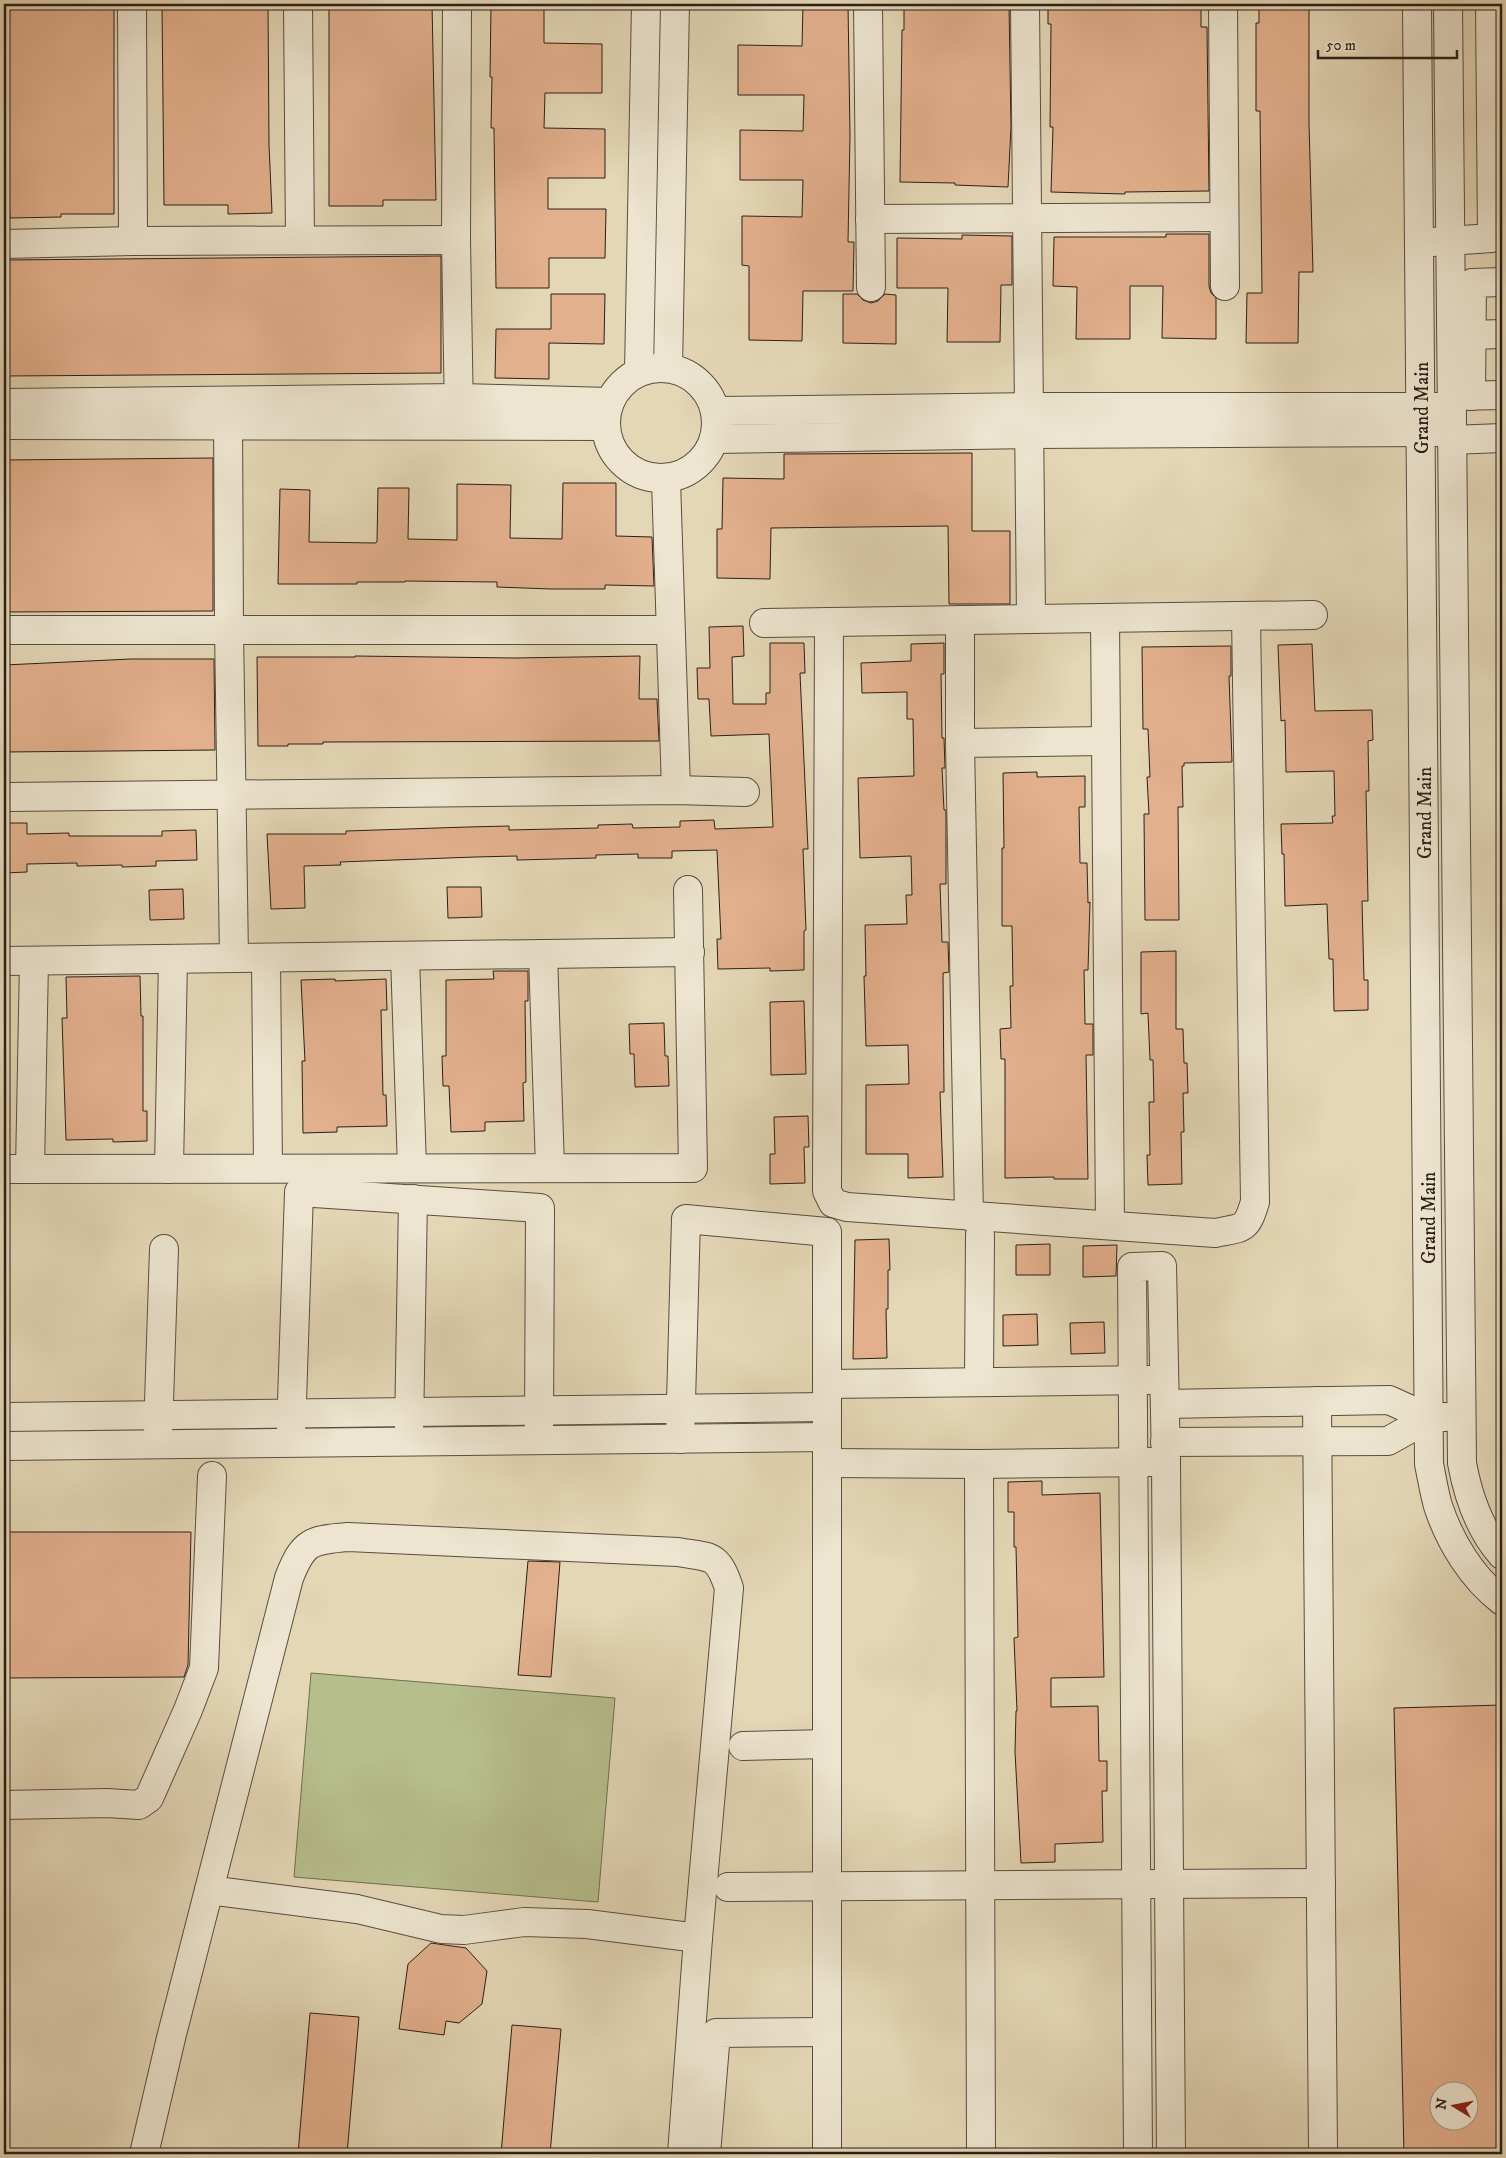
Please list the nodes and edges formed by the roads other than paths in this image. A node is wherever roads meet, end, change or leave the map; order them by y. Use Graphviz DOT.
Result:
graph roads {
  1 [pos="132,4"];
  2 [pos="298,4"];
  3 [pos="457,4"];
  4 [pos="646,4"];
  5 [pos="675,4"];
  6 [pos="868,4"];
  7 [pos="1025,4"];
  8 [pos="1223,4"];
  9 [pos="1417,4"];
  10 [pos="1448,4"];
  11 [pos="1490,4"];
  12 [pos="1224,217"];
  13 [pos="1026,218"];
  14 [pos="870,219"];
  15 [pos="300,240"];
  16 [pos="456,240"];
  17 [pos="133,241"];
  18 [pos="1450,241"];
  19 [pos="4,244"];
  20 [pos="1419,244"];
  21 [pos="1502,282"];
  22 [pos="1225,286"];
  23 [pos="871,287"];
  24 [pos="1502,334"];
  25 [pos="1471,335"];
  26 [pos="668,368"];
  27 [pos="639,372"];
  28 [pos="1502,395"];
  29 [pos="4,403"];
  30 [pos="1030,408"];
  31 [pos="459,411"];
  32 [pos="715,411"];
  33 [pos="228,412"];
  34 [pos="608,414"];
  35 [pos="1455,414"];
  36 [pos="1421,419"];
  37 [pos="1323,420"];
  38 [pos="4,425"];
  39 [pos="1030,434"];
  40 [pos="1502,438"];
  41 [pos="714,439"];
  42 [pos="666,480"];
  43 [pos="1313,615"];
  44 [pos="1246,616"];
  45 [pos="1105,618"];
  46 [pos="1031,619"];
  47 [pos="960,620"];
  48 [pos="829,622"];
  49 [pos="764,623"];
  50 [pos="229,629"];
  51 [pos="4,630"];
  52 [pos="670,630"];
  53 [pos="1106,741"];
  54 [pos="960,744"];
  55 [pos="676,790"];
  56 [pos="745,792"];
  57 [pos="231,794"];
  58 [pos="4,797"];
  59 [pos="688,890"];
  60 [pos="690,952"];
  61 [pos="543,954"];
  62 [pos="406,956"];
  63 [pos="234,958"];
  64 [pos="266,958"];
  65 [pos="173,959"];
  66 [pos="4,961"];
  67 [pos="34,961"];
  68 [pos="268,1168"];
  69 [pos="412,1168"];
  70 [pos="550,1168"];
  71 [pos="4,1169"];
  72 [pos="30,1169"];
  73 [pos="169,1169"];
  74 [pos="414,1199"];
  75 [pos="974,1225"];
  76 [pos="1110,1226"];
  77 [pos="164,1249"];
  78 [pos="1133,1380"];
  79 [pos="979,1382"];
  80 [pos="1164,1392"];
  81 [pos="827,1396"];
  82 [pos="1317,1401"];
  83 [pos="681,1409"];
  84 [pos="540,1411"];
  85 [pos="409,1412"];
  86 [pos="292,1414"];
  87 [pos="158,1415"];
  88 [pos="13,1417"];
  89 [pos="1462,1417"];
  90 [pos="1429,1418"];
  91 [pos="680,1439"];
  92 [pos="539,1440"];
  93 [pos="409,1441"];
  94 [pos="1318,1441"];
  95 [pos="291,1443"];
  96 [pos="158,1444"];
  97 [pos="13,1446"];
  98 [pos="827,1450"];
  99 [pos="1166,1452"];
  100 [pos="1134,1462"];
  101 [pos="980,1464"];
  102 [pos="212,1476"];
  103 [pos="1502,1555"];
  104 [pos="1502,1601"];
  105 [pos="827,1744"];
  106 [pos="743,1746"];
  107 [pos="4,1805"];
  108 [pos="1321,1883"];
  109 [pos="1169,1884"];
  110 [pos="1136,1885"];
  111 [pos="728,1886"];
  112 [pos="828,1886"];
  113 [pos="980,1886"];
  114 [pos="208,1890"];
  115 [pos="698,1938"];
  116 [pos="827,2032"];
  117 [pos="144,2154"];
  118 [pos="682,2154"];
  119 [pos="706,2154"];
  120 [pos="827,2154"];
  121 [pos="981,2154"];
  122 [pos="1138,2154"];
  123 [pos="1171,2154"];
  124 [pos="1323,2154"];
  1 -- 17 [label="street"];
  2 -- 15 [label="street"];
  3 -- 16 [label="street"];
  4 -- 27 [label="street"];
  5 -- 26 [label="street"];
  6 -- 14 [label="street"];
  7 -- 13 [label="street"];
  8 -- 12 [label="street"];
  9 -- 20 [label="street, Grand Main"];
  10 -- 18 [label="street, Grand Main"];
  11 -- 18 [label="street"];
  12 -- 13 [label="street"];
  12 -- 22 [label="street"];
  13 -- 14 [label="street"];
  13 -- 30 [label="street"];
  14 -- 23 [label="street"];
  15 -- 16 [label="street"];
  15 -- 17 [label="street"];
  16 -- 31 [label="street"];
  17 -- 19 [label="street"];
  18 -- 20 [label="street"];
  18 -- 35 [label="street, Grand Main"];
  20 -- 36 [label="street, Grand Main"];
  21 -- 25 [label="street"];
  24 -- 25 [label="street"];
  25 -- 35 [label="street"];
  26 -- 27 [label="street"];
  26 -- 32 [label="street"];
  27 -- 34 [label="street"];
  28 -- 35 [label="street"];
  29 -- 33 [label="street"];
  30 -- 32 [label="street"];
  30 -- 37 [label="street"];
  30 -- 39 [label="street"];
  31 -- 33 [label="street"];
  31 -- 34 [label="street"];
  32 -- 41 [label="street"];
  33 -- 38 [label="street"];
  33 -- 50 [label="street"];
  34 -- 42 [label="street"];
  35 -- 36 [label="street"];
  35 -- 40 [label="street"];
  35 -- 89 [label="street, Grand Main"];
  36 -- 37 [label="street"];
  36 -- 90 [label="street, Grand Main"];
  37 -- 39 [label="street"];
  39 -- 41 [label="street"];
  39 -- 46 [label="street"];
  41 -- 42 [label="street"];
  42 -- 52 [label="street"];
  43 -- 44 [label="street"];
  44 -- 45 [label="street"];
  44 -- 76 [label="street"];
  45 -- 46 [label="street"];
  45 -- 53 [label="street"];
  46 -- 47 [label="street"];
  47 -- 48 [label="street"];
  47 -- 54 [label="street"];
  48 -- 49 [label="street"];
  48 -- 75 [label="street"];
  50 -- 51 [label="street"];
  50 -- 52 [label="street"];
  50 -- 57 [label="street"];
  52 -- 55 [label="street"];
  53 -- 54 [label="street"];
  53 -- 76 [label="street"];
  54 -- 75 [label="street"];
  55 -- 56 [label="street"];
  55 -- 57 [label="street"];
  57 -- 58 [label="street"];
  57 -- 63 [label="street"];
  59 -- 60 [label="street"];
  60 -- 61 [label="street"];
  60 -- 70 [label="street"];
  61 -- 62 [label="street"];
  61 -- 70 [label="street"];
  62 -- 64 [label="street"];
  62 -- 69 [label="street"];
  63 -- 64 [label="street"];
  63 -- 65 [label="street"];
  64 -- 68 [label="street"];
  65 -- 67 [label="street"];
  65 -- 73 [label="street"];
  66 -- 67 [label="street"];
  67 -- 72 [label="street"];
  68 -- 69 [label="street"];
  68 -- 73 [label="street"];
  69 -- 70 [label="street"];
  71 -- 72 [label="street"];
  72 -- 73 [label="street"];
  74 -- 84 [label="street"];
  74 -- 85 [label="street"];
  74 -- 86 [label="street"];
  75 -- 76 [label="street"];
  75 -- 79 [label="street"];
  77 -- 87 [label="street"];
  78 -- 79 [label="street"];
  78 -- 80 [label="street"];
  78 -- 80 [label="street"];
  78 -- 100 [label="street"];
  79 -- 81 [label="street"];
  80 -- 82 [label="street"];
  80 -- 99 [label="street"];
  81 -- 83 [label="street"];
  81 -- 83 [label="street"];
  81 -- 98 [label="street"];
  82 -- 90 [label="street"];
  82 -- 94 [label="street"];
  83 -- 84 [label="street"];
  83 -- 91 [label="street"];
  84 -- 85 [label="street"];
  84 -- 92 [label="street"];
  85 -- 86 [label="street"];
  85 -- 93 [label="street"];
  86 -- 87 [label="street"];
  86 -- 95 [label="street"];
  87 -- 88 [label="street"];
  87 -- 96 [label="street"];
  88 -- 97 [label="street"];
  89 -- 90 [label="street"];
  89 -- 103 [label="street, Grand Main"];
  90 -- 94 [label="street"];
  90 -- 104 [label="street, Grand Main"];
  91 -- 92 [label="street"];
  91 -- 98 [label="street"];
  92 -- 93 [label="street"];
  93 -- 95 [label="street"];
  94 -- 99 [label="street"];
  94 -- 108 [label="street"];
  95 -- 96 [label="street"];
  96 -- 97 [label="street"];
  98 -- 101 [label="street"];
  98 -- 105 [label="street"];
  99 -- 100 [label="street"];
  99 -- 109 [label="street"];
  100 -- 101 [label="street"];
  100 -- 110 [label="street"];
  101 -- 113 [label="street"];
  102 -- 107 [label="street"];
  105 -- 106 [label="street"];
  105 -- 112 [label="street"];
  108 -- 109 [label="street"];
  108 -- 124 [label="street"];
  109 -- 110 [label="street"];
  109 -- 123 [label="street"];
  110 -- 113 [label="street"];
  110 -- 122 [label="street"];
  111 -- 112 [label="street"];
  112 -- 113 [label="street"];
  112 -- 116 [label="street"];
  113 -- 121 [label="street"];
  114 -- 115 [label="street"];
  114 -- 115 [label="street"];
  114 -- 117 [label="street"];
  115 -- 118 [label="street"];
  116 -- 119 [label="street"];
  116 -- 120 [label="street"];
}
